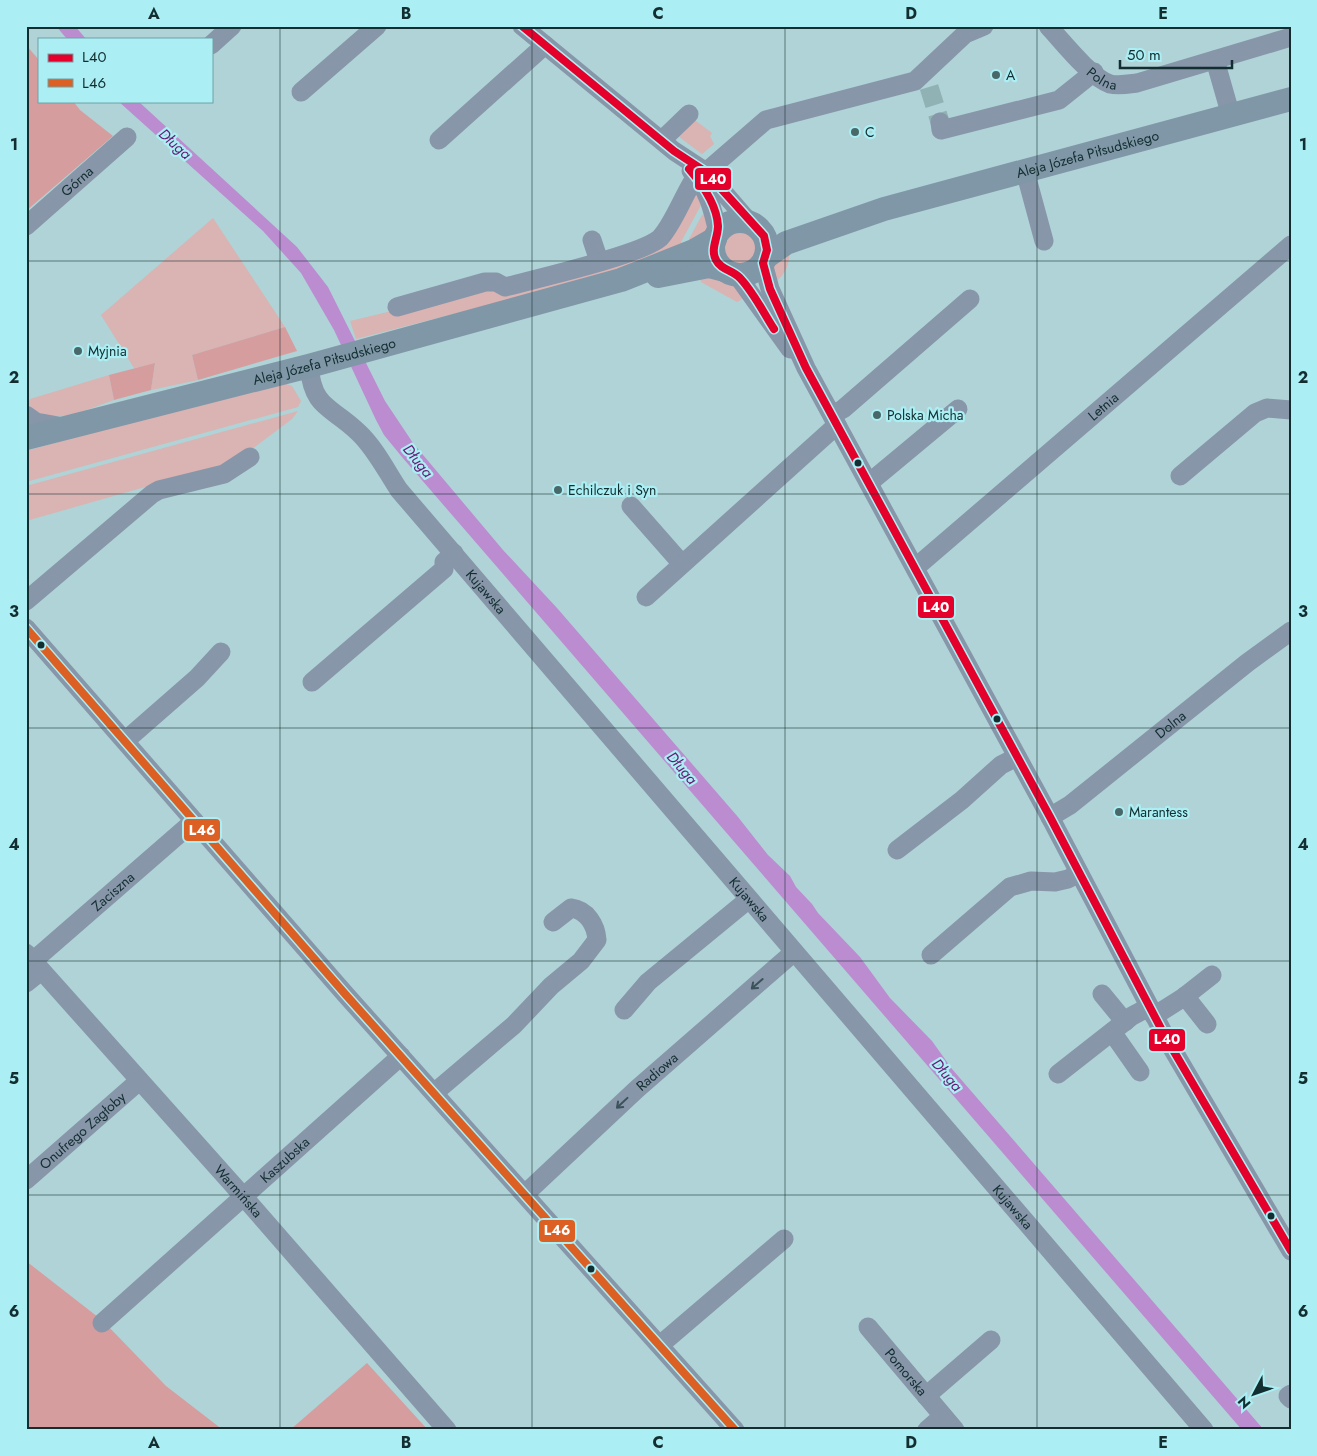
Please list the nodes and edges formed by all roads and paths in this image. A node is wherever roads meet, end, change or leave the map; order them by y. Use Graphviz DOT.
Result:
graph roads {
  1 [pos="232,26"];
  2 [pos="377,26"];
  3 [pos="522,26"];
  4 [pos="984,26"];
  5 [pos="1048,26"];
  6 [pos="1291,37"];
  7 [pos="212,44"];
  8 [pos="545,45"];
  9 [pos="1215,60"];
  10 [pos="1094,72"];
  11 [pos="301,92"];
  12 [pos="1291,99"];
  13 [pos="689,114"];
  14 [pos="1231,116"];
  15 [pos="940,122"];
  16 [pos="127,137"];
  17 [pos="439,140"];
  18 [pos="668,146"];
  19 [pos="1025,171"];
  20 [pos="702,176"];
  21 [pos="884,209"];
  22 [pos="752,224"];
  23 [pos="26,226"];
  24 [pos="716,236"];
  25 [pos="592,240"];
  26 [pos="1044,241"];
  27 [pos="1291,245"];
  28 [pos="764,260"];
  29 [pos="599,261"];
  30 [pos="730,272"];
  31 [pos="621,280"];
  32 [pos="970,299"];
  33 [pos="397,307"];
  34 [pos="319,363"];
  35 [pos="806,368"];
  36 [pos="958,409"];
  37 [pos="1291,410"];
  38 [pos="26,415"];
  39 [pos="834,420"];
  40 [pos="65,428"];
  41 [pos="26,438"];
  42 [pos="250,457"];
  43 [pos="1180,476"];
  44 [pos="869,483"];
  45 [pos="632,506"];
  46 [pos="454,553"];
  47 [pos="682,564"];
  48 [pos="915,568"];
  49 [pos="646,597"];
  50 [pos="26,601"];
  51 [pos="26,628"];
  52 [pos="1291,632"];
  53 [pos="221,652"];
  54 [pos="312,682"];
  55 [pos="125,741"];
  56 [pos="1017,757"];
  57 [pos="1050,816"];
  58 [pos="194,821"];
  59 [pos="897,850"];
  60 [pos="1079,873"];
  61 [pos="748,899"];
  62 [pos="553,922"];
  63 [pos="794,952"];
  64 [pos="931,955"];
  65 [pos="33,962"];
  66 [pos="1212,975"];
  67 [pos="26,983"];
  68 [pos="1102,994"];
  69 [pos="1185,996"];
  70 [pos="624,1010"];
  71 [pos="1152,1012"];
  72 [pos="1207,1024"];
  73 [pos="1119,1027"];
  74 [pos="400,1056"];
  75 [pos="1140,1072"];
  76 [pos="1058,1074"];
  77 [pos="139,1081"];
  78 [pos="434,1094"];
  79 [pos="26,1180"];
  80 [pos="525,1194"];
  81 [pos="243,1196"];
  82 [pos="784,1238"];
  83 [pos="1291,1250"];
  84 [pos="102,1323"];
  85 [pos="868,1327"];
  86 [pos="991,1340"];
  87 [pos="660,1345"];
  88 [pos="1291,1394"];
  89 [pos="926,1396"];
  90 [pos="1291,1399"];
  91 [pos="949,1423"];
  92 [pos="447,1430"];
  93 [pos="735,1430"];
  94 [pos="927,1430"];
  95 [pos="1204,1430"];
  1 -- 7 [label="street"];
  2 -- 11 [label="street"];
  3 -- 8 [label="street"];
  4 -- 20 [label="street"];
  5 -- 10 [label="street, Polna"];
  6 -- 9 [label="street, Polna"];
  8 -- 17 [label="street"];
  8 -- 18 [label="street"];
  9 -- 10 [label="street, Polna"];
  9 -- 14 [label="street"];
  10 -- 15 [label="street"];
  12 -- 14 [label="main road, Aleja Józefa Piłsudskiego"];
  13 -- 18 [label="street"];
  14 -- 19 [label="main road, Aleja Józefa Piłsudskiego"];
  16 -- 23 [label="street, Górna"];
  18 -- 20 [label="street"];
  19 -- 21 [label="main road, Aleja Józefa Piłsudskiego"];
  19 -- 26 [label="street"];
  20 -- 22 [label="street"];
  20 -- 24 [label="street"];
  20 -- 29 [label="street"];
  21 -- 22 [label="main road, Aleja Józefa Piłsudskiego"];
  21 -- 28 [label="main road, Aleja Józefa Piłsudskiego"];
  22 -- 24 [label="main road"];
  22 -- 28 [label="main road"];
  24 -- 30 [label="main road"];
  24 -- 31 [label="main road, Aleja Józefa Piłsudskiego"];
  25 -- 29 [label="street"];
  27 -- 48 [label="street, Letnia"];
  28 -- 30 [label="main road"];
  28 -- 35 [label="street"];
  29 -- 33 [label="street"];
  30 -- 31 [label="main road, Aleja Józefa Piłsudskiego"];
  30 -- 35 [label="street"];
  31 -- 34 [label="main road, Aleja Józefa Piłsudskiego"];
  32 -- 39 [label="street"];
  34 -- 40 [label="main road, Aleja Józefa Piłsudskiego"];
  34 -- 46 [label="street, Kujawska"];
  35 -- 39 [label="street"];
  36 -- 44 [label="street"];
  37 -- 43 [label="street"];
  38 -- 40 [label="street"];
  39 -- 44 [label="street"];
  39 -- 47 [label="street"];
  40 -- 41 [label="main road, Aleja Józefa Piłsudskiego"];
  42 -- 50 [label="street"];
  44 -- 48 [label="street"];
  45 -- 47 [label="street"];
  46 -- 54 [label="street"];
  46 -- 61 [label="street, Kujawska"];
  47 -- 49 [label="street"];
  48 -- 56 [label="street"];
  51 -- 55 [label="street"];
  52 -- 57 [label="street, Dolna"];
  53 -- 55 [label="street"];
  55 -- 58 [label="street"];
  56 -- 57 [label="street"];
  56 -- 59 [label="street"];
  57 -- 60 [label="street"];
  58 -- 65 [label="street, Zaciszna"];
  58 -- 74 [label="street"];
  60 -- 64 [label="street"];
  60 -- 71 [label="street"];
  61 -- 63 [label="street, Kujawska"];
  61 -- 70 [label="street"];
  62 -- 78 [label="street"];
  63 -- 80 [label="street, Radiowa, one-way"];
  63 -- 95 [label="street, Kujawska"];
  65 -- 67 [label="street, Zaciszna"];
  65 -- 77 [label="street, Warmińska"];
  66 -- 69 [label="street"];
  68 -- 73 [label="street"];
  69 -- 71 [label="street"];
  69 -- 72 [label="street"];
  71 -- 73 [label="street"];
  71 -- 83 [label="street"];
  73 -- 75 [label="street"];
  73 -- 76 [label="street"];
  74 -- 78 [label="street"];
  74 -- 81 [label="street, Kaszubska"];
  77 -- 79 [label="street, Onufrego Zagłoby"];
  77 -- 81 [label="street, Warmińska"];
  78 -- 80 [label="street"];
  80 -- 87 [label="street"];
  81 -- 84 [label="street, Kaszubska"];
  81 -- 92 [label="street, Warmińska"];
  82 -- 87 [label="street"];
  85 -- 89 [label="street, Pomorska"];
  86 -- 89 [label="street"];
  87 -- 93 [label="street"];
  88 -- 90 [label="street"];
  89 -- 91 [label="street, Pomorska"];
  91 -- 94 [label="street, Pomorska"];
}
